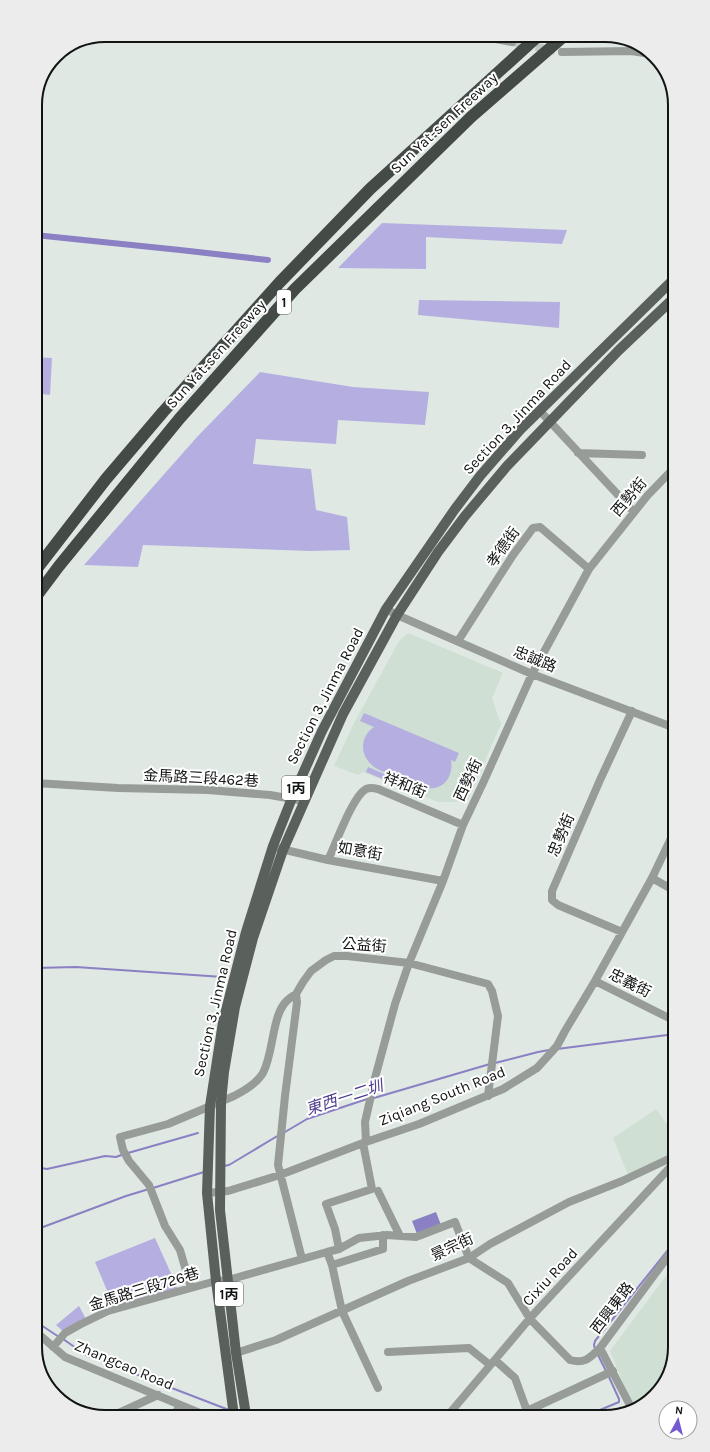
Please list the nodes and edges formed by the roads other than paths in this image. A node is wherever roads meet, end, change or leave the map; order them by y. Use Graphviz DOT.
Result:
graph roads {
  1 [pos="531,42"];
  2 [pos="557,42"];
  3 [pos="562,52"];
  4 [pos="639,52"];
  5 [pos="668,285"];
  6 [pos="668,304"];
  7 [pos="540,411"];
  8 [pos="550,422"];
  9 [pos="578,453"];
  10 [pos="642,455"];
  11 [pos="668,474"];
  12 [pos="634,512"];
  13 [pos="42,562"];
  14 [pos="589,569"];
  15 [pos="42,589"];
  16 [pos="386,609"];
  17 [pos="397,615"];
  18 [pos="458,641"];
  19 [pos="532,674"];
  20 [pos="632,712"];
  21 [pos="668,725"];
  22 [pos="42,783"];
  23 [pos="292,798"];
  24 [pos="304,801"];
  25 [pos="463,825"];
  26 [pos="668,845"];
  27 [pos="273,846"];
  28 [pos="283,850"];
  29 [pos="328,860"];
  30 [pos="652,878"];
  31 [pos="443,881"];
  32 [pos="668,887"];
  33 [pos="622,932"];
  34 [pos="245,954"];
  35 [pos="409,963"];
  36 [pos="595,981"];
  37 [pos="296,994"];
  38 [pos="668,1018"];
  39 [pos="488,1096"];
  40 [pos="221,1102"];
  41 [pos="210,1106"];
  42 [pos="364,1142"];
  43 [pos="668,1159"];
  44 [pos="668,1170"];
  45 [pos="280,1175"];
  46 [pos="375,1190"];
  47 [pos="220,1192"];
  48 [pos="207,1193"];
  49 [pos="383,1235"];
  50 [pos="400,1236"];
  51 [pos="339,1249"];
  52 [pos="327,1252"];
  53 [pos="668,1256"];
  54 [pos="469,1258"];
  55 [pos="302,1259"];
  56 [pos="332,1265"];
  57 [pos="228,1280"];
  58 [pos="216,1281"];
  59 [pos="192,1288"];
  60 [pos="342,1311"];
  61 [pos="530,1319"];
  62 [pos="42,1334"];
  63 [pos="59,1341"];
  64 [pos="600,1348"];
  65 [pos="388,1352"];
  66 [pos="236,1353"];
  67 [pos="493,1362"];
  68 [pos="612,1371"];
  69 [pos="378,1388"];
  70 [pos="158,1395"];
  71 [pos="180,1405"];
  72 [pos="630,1405"];
  73 [pos="125,1410"];
  74 [pos="177,1410"];
  75 [pos="192,1410"];
  76 [pos="233,1410"];
  77 [pos="245,1410"];
  78 [pos="452,1410"];
  79 [pos="527,1410"];
  80 [pos="529,1410"];
  1 -- 13 [label="highway, Sun Yat-sen Freeway / 1"];
  2 -- 15 [label="highway, Sun Yat-sen Freeway / 1"];
  3 -- 4 [label="street"];
  5 -- 7 [label="main road, Section 3, Jinma Road / 1丙"];
  6 -- 8 [label="main road, Section 3, Jinma Road / 1丙"];
  7 -- 8 [label="street"];
  7 -- 16 [label="main road, Section 3, Jinma Road / 1丙"];
  8 -- 9 [label="street"];
  8 -- 17 [label="main road, Section 3, Jinma Road / 1丙"];
  9 -- 10 [label="street"];
  9 -- 12 [label="street"];
  11 -- 12 [label="street, 西勢街"];
  12 -- 14 [label="street, 西勢街"];
  14 -- 18 [label="street, 孝德街"];
  14 -- 19 [label="street, 西勢街"];
  16 -- 17 [label="street, 忠誠路"];
  16 -- 23 [label="main road, Section 3, Jinma Road / 1丙"];
  17 -- 18 [label="street, 忠誠路"];
  17 -- 24 [label="main road, Section 3, Jinma Road / 1丙"];
  18 -- 19 [label="street, 忠誠路"];
  19 -- 20 [label="street, 忠誠路"];
  19 -- 25 [label="street, 西勢街"];
  20 -- 21 [label="street, 忠誠路"];
  20 -- 33 [label="street, 忠勢街"];
  22 -- 23 [label="street, 金馬路三段462巷"];
  23 -- 24 [label="street, 金馬路三段462巷"];
  23 -- 27 [label="main road, Section 3, Jinma Road / 1丙"];
  24 -- 28 [label="main road, Section 3, Jinma Road / 1丙"];
  25 -- 29 [label="street, 祥和街"];
  25 -- 31 [label="street, 西勢街"];
  26 -- 30 [label="street, Ziqiang South Road"];
  27 -- 28 [label="street, 如意街"];
  27 -- 34 [label="main road, Section 3, Jinma Road / 1丙"];
  28 -- 29 [label="street, 如意街"];
  28 -- 34 [label="main road, Section 3, Jinma Road / 1丙"];
  29 -- 31 [label="street, 如意街"];
  30 -- 32 [label="street"];
  30 -- 33 [label="street, Ziqiang South Road"];
  31 -- 35 [label="street, 西勢街"];
  33 -- 36 [label="street, Ziqiang South Road"];
  34 -- 40 [label="main road, Section 3, Jinma Road / 1丙"];
  34 -- 41 [label="main road, Section 3, Jinma Road / 1丙"];
  35 -- 37 [label="street, 公益街"];
  35 -- 39 [label="street, 公益街"];
  35 -- 42 [label="street, 西勢街"];
  36 -- 38 [label="street, 忠義街"];
  36 -- 39 [label="street, Ziqiang South Road"];
  37 -- 40 [label="street, 公益街"];
  37 -- 45 [label="street"];
  39 -- 42 [label="street, Ziqiang South Road"];
  40 -- 41 [label="street, 公益街"];
  40 -- 47 [label="main road, Section 3, Jinma Road / 1丙"];
  41 -- 48 [label="main road, Section 3, Jinma Road / 1丙"];
  41 -- 59 [label="street, 公益街"];
  42 -- 45 [label="street, Ziqiang South Road"];
  42 -- 46 [label="street, 西勢街"];
  43 -- 54 [label="street, 景宗街"];
  44 -- 61 [label="street, Cixiu Road"];
  45 -- 47 [label="street, Ziqiang South Road"];
  45 -- 55 [label="street"];
  46 -- 50 [label="street, 西勢街"];
  46 -- 51 [label="street"];
  47 -- 48 [label="street, Ziqiang South Road"];
  47 -- 57 [label="main road, Section 3, Jinma Road / 1丙"];
  48 -- 58 [label="main road, Section 3, Jinma Road / 1丙"];
  49 -- 50 [label="street, 金馬路三段726巷"];
  49 -- 51 [label="street, 金馬路三段726巷"];
  49 -- 56 [label="street"];
  50 -- 54 [label="street, 金馬路三段726巷"];
  51 -- 52 [label="street, 金馬路三段726巷"];
  52 -- 55 [label="street, 金馬路三段726巷"];
  52 -- 56 [label="street"];
  53 -- 64 [label="street, 西興東路"];
  54 -- 60 [label="street, 景宗街"];
  54 -- 61 [label="street"];
  55 -- 57 [label="street, 金馬路三段726巷"];
  56 -- 60 [label="street"];
  57 -- 58 [label="street, 金馬路三段726巷"];
  57 -- 66 [label="main road, Section 3, Jinma Road / 1丙"];
  58 -- 59 [label="street, 金馬路三段726巷"];
  58 -- 76 [label="main road, Section 3, Jinma Road / 1丙"];
  59 -- 63 [label="street, 金馬路三段726巷"];
  60 -- 66 [label="street, 景宗街"];
  60 -- 69 [label="street"];
  61 -- 64 [label="street"];
  61 -- 67 [label="street, Cixiu Road"];
  62 -- 63 [label="street, Zhangcao Road"];
  63 -- 70 [label="street, Zhangcao Road"];
  64 -- 68 [label="street, 西興東路"];
  65 -- 67 [label="street"];
  66 -- 77 [label="main road, Section 3, Jinma Road / 1丙"];
  67 -- 78 [label="street, Cixiu Road"];
  67 -- 79 [label="street"];
  68 -- 72 [label="street, 西興東路"];
  68 -- 80 [label="street"];
  70 -- 71 [label="street, Zhangcao Road"];
  70 -- 73 [label="street"];
  71 -- 74 [label="street"];
  71 -- 75 [label="street, Zhangcao Road"];
}
